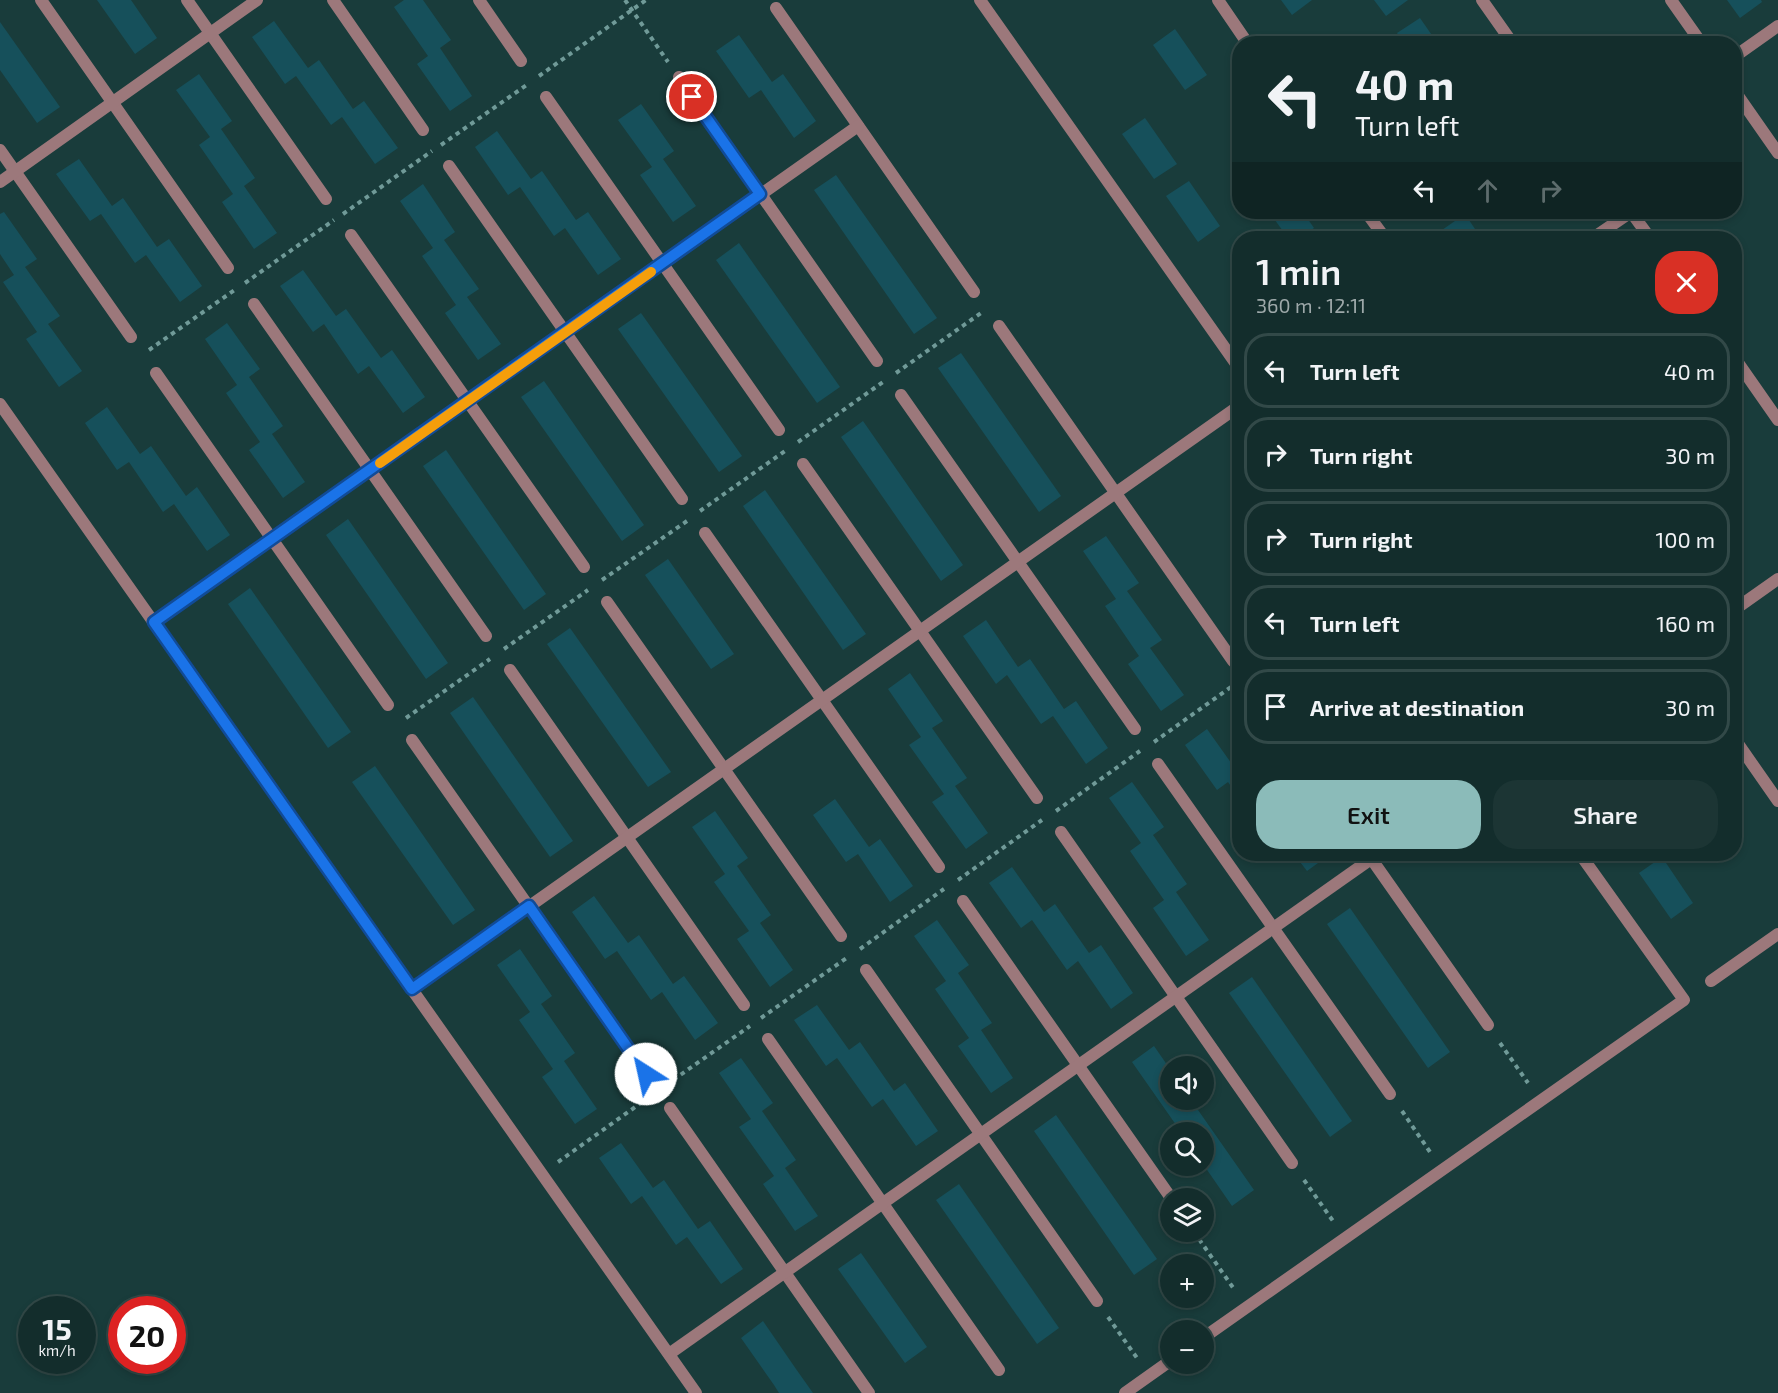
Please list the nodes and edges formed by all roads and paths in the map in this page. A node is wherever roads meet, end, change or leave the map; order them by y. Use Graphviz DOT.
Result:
graph roads {
  1 [pos="41,0"];
  2 [pos="187,0"];
  3 [pos="257,0"];
  4 [pos="333,0"];
  5 [pos="479,0"];
  6 [pos="625,0"];
  7 [pos="646,0"];
  8 [pos="980,0"];
  9 [pos="1218,0"];
  10 [pos="1482,0"];
  11 [pos="1671,0"];
  12 [pos="776,8"];
  13 [pos="632,10"];
  14 [pos="1778,26"];
  15 [pos="210,33"];
  16 [pos="1243,36"];
  17 [pos="1507,36"];
  18 [pos="1696,36"];
  19 [pos="1742,51"];
  20 [pos="521,61"];
  21 [pos="679,78"];
  22 [pos="546,97"];
  23 [pos="1742,101"];
  24 [pos="113,102"];
  25 [pos="858,126"];
  26 [pos="423,130"];
  27 [pos="0,150"];
  28 [pos="1778,153"];
  29 [pos="449,166"];
  30 [pos="15,171"];
  31 [pos="0,182"];
  32 [pos="760,194"];
  33 [pos="326,199"];
  34 [pos="1621,219"];
  35 [pos="1603,231"];
  36 [pos="351,235"];
  37 [pos="663,263"];
  38 [pos="228,268"];
  39 [pos="975,292"];
  40 [pos="254,304"];
  41 [pos="999,326"];
  42 [pos="565,332"];
  43 [pos="131,337"];
  44 [pos="143,354"];
  45 [pos="1232,358"];
  46 [pos="877,361"];
  47 [pos="1742,368"];
  48 [pos="156,373"];
  49 [pos="901,395"];
  50 [pos="468,401"];
  51 [pos="0,404"];
  52 [pos="1232,411"];
  53 [pos="1778,420"];
  54 [pos="779,430"];
  55 [pos="803,464"];
  56 [pos="370,470"];
  57 [pos="1115,493"];
  58 [pos="682,499"];
  59 [pos="705,533"];
  60 [pos="272,539"];
  61 [pos="1018,562"];
  62 [pos="584,567"];
  63 [pos="1778,579"];
  64 [pos="607,602"];
  65 [pos="1742,604"];
  66 [pos="154,622"];
  67 [pos="920,631"];
  68 [pos="486,636"];
  69 [pos="1232,660"];
  70 [pos="510,670"];
  71 [pos="1232,687"];
  72 [pos="822,700"];
  73 [pos="388,705"];
  74 [pos="1135,729"];
  75 [pos="412,740"];
  76 [pos="1742,749"];
  77 [pos="1158,764"];
  78 [pos="725,769"];
  79 [pos="1037,798"];
  80 [pos="1778,801"];
  81 [pos="1061,832"];
  82 [pos="627,838"];
  83 [pos="1362,861"];
  84 [pos="1373,861"];
  85 [pos="1585,861"];
  86 [pos="939,867"];
  87 [pos="963,901"];
  88 [pos="529,906"];
  89 [pos="1274,928"];
  90 [pos="1778,934"];
  91 [pos="842,936"];
  92 [pos="866,970"];
  93 [pos="1711,981"];
  94 [pos="412,989"];
  95 [pos="1176,997"];
  96 [pos="744,1005"];
  97 [pos="1488,1025"];
  98 [pos="768,1039"];
  99 [pos="1078,1066"];
  100 [pos="646,1074"];
  101 [pos="1390,1094"];
  102 [pos="1540,1101"];
  103 [pos="670,1108"];
  104 [pos="980,1135"];
  105 [pos="1292,1163"];
  106 [pos="1442,1170"];
  107 [pos="542,1173"];
  108 [pos="1164,1188"];
  109 [pos="883,1204"];
  110 [pos="1345,1239"];
  111 [pos="1201,1242"];
  112 [pos="785,1273"];
  113 [pos="1097,1301"];
  114 [pos="1247,1307"];
  115 [pos="1214,1330"];
  116 [pos="669,1354"];
  117 [pos="1160,1368"];
  118 [pos="999,1370"];
  119 [pos="1149,1376"];
  120 [pos="696,1393"];
  121 [pos="869,1393"];
  122 [pos="1125,1393"];
  1 -- 24 [label="lane"];
  2 -- 15 [label="lane"];
  3 -- 15 [label="lane"];
  4 -- 26 [label="lane"];
  5 -- 20 [label="lane"];
  6 -- 13 [label="path"];
  7 -- 13 [label="path"];
  8 -- 45 [label="lane"];
  9 -- 16 [label="lane"];
  10 -- 17 [label="lane"];
  11 -- 18 [label="lane"];
  12 -- 25 [label="lane"];
  13 -- 21 [label="path"];
  13 -- 44 [label="path"];
  14 -- 19 [label="lane"];
  15 -- 24 [label="lane"];
  15 -- 33 [label="lane"];
  21 -- 32 [label="lane"];
  22 -- 37 [label="lane"];
  23 -- 28 [label="lane"];
  24 -- 30 [label="lane"];
  24 -- 38 [label="lane"];
  25 -- 32 [label="lane"];
  25 -- 39 [label="lane"];
  27 -- 30 [label="lane"];
  29 -- 42 [label="lane"];
  30 -- 31 [label="lane"];
  30 -- 43 [label="lane"];
  32 -- 37 [label="lane"];
  32 -- 46 [label="lane"];
  34 -- 35 [label="lane"];
  36 -- 50 [label="lane"];
  37 -- 42 [label="lane"];
  37 -- 54 [label="lane"];
  40 -- 56 [label="lane"];
  41 -- 57 [label="lane"];
  42 -- 50 [label="lane"];
  42 -- 58 [label="lane"];
  47 -- 53 [label="lane"];
  48 -- 60 [label="lane"];
  49 -- 61 [label="lane"];
  50 -- 56 [label="lane"];
  50 -- 62 [label="lane"];
  51 -- 66 [label="lane"];
  52 -- 57 [label="lane"];
  55 -- 67 [label="lane"];
  56 -- 60 [label="lane"];
  56 -- 68 [label="lane"];
  57 -- 61 [label="lane"];
  57 -- 69 [label="lane"];
  59 -- 72 [label="lane"];
  60 -- 66 [label="lane"];
  60 -- 73 [label="lane"];
  61 -- 67 [label="lane"];
  61 -- 74 [label="lane"];
  63 -- 65 [label="lane"];
  64 -- 78 [label="lane"];
  66 -- 94 [label="lane"];
  67 -- 72 [label="lane"];
  67 -- 79 [label="lane"];
  70 -- 82 [label="lane"];
  71 -- 107 [label="path"];
  72 -- 78 [label="lane"];
  72 -- 86 [label="lane"];
  75 -- 88 [label="lane"];
  76 -- 80 [label="lane"];
  77 -- 89 [label="lane"];
  78 -- 82 [label="lane"];
  78 -- 91 [label="lane"];
  81 -- 95 [label="lane"];
  82 -- 88 [label="lane"];
  82 -- 96 [label="lane"];
  83 -- 89 [label="lane"];
  84 -- 97 [label="lane"];
  85 -- 102 [label="lane"];
  87 -- 99 [label="lane"];
  88 -- 94 [label="lane"];
  88 -- 100 [label="lane"];
  89 -- 95 [label="lane"];
  89 -- 101 [label="lane"];
  90 -- 93 [label="lane"];
  92 -- 104 [label="lane"];
  94 -- 107 [label="lane"];
  95 -- 99 [label="lane"];
  95 -- 105 [label="lane"];
  97 -- 102 [label="path"];
  98 -- 109 [label="lane"];
  99 -- 104 [label="lane"];
  99 -- 108 [label="lane"];
  101 -- 106 [label="path"];
  102 -- 106 [label="lane"];
  103 -- 112 [label="lane"];
  104 -- 109 [label="lane"];
  104 -- 113 [label="lane"];
  105 -- 110 [label="path"];
  106 -- 110 [label="lane"];
  107 -- 116 [label="lane"];
  109 -- 112 [label="lane"];
  109 -- 118 [label="lane"];
  110 -- 114 [label="lane"];
  111 -- 114 [label="path"];
  112 -- 116 [label="lane"];
  112 -- 121 [label="lane"];
  113 -- 119 [label="path"];
  114 -- 115 [label="lane"];
  116 -- 120 [label="lane"];
  117 -- 119 [label="lane"];
  119 -- 122 [label="lane"];
}
